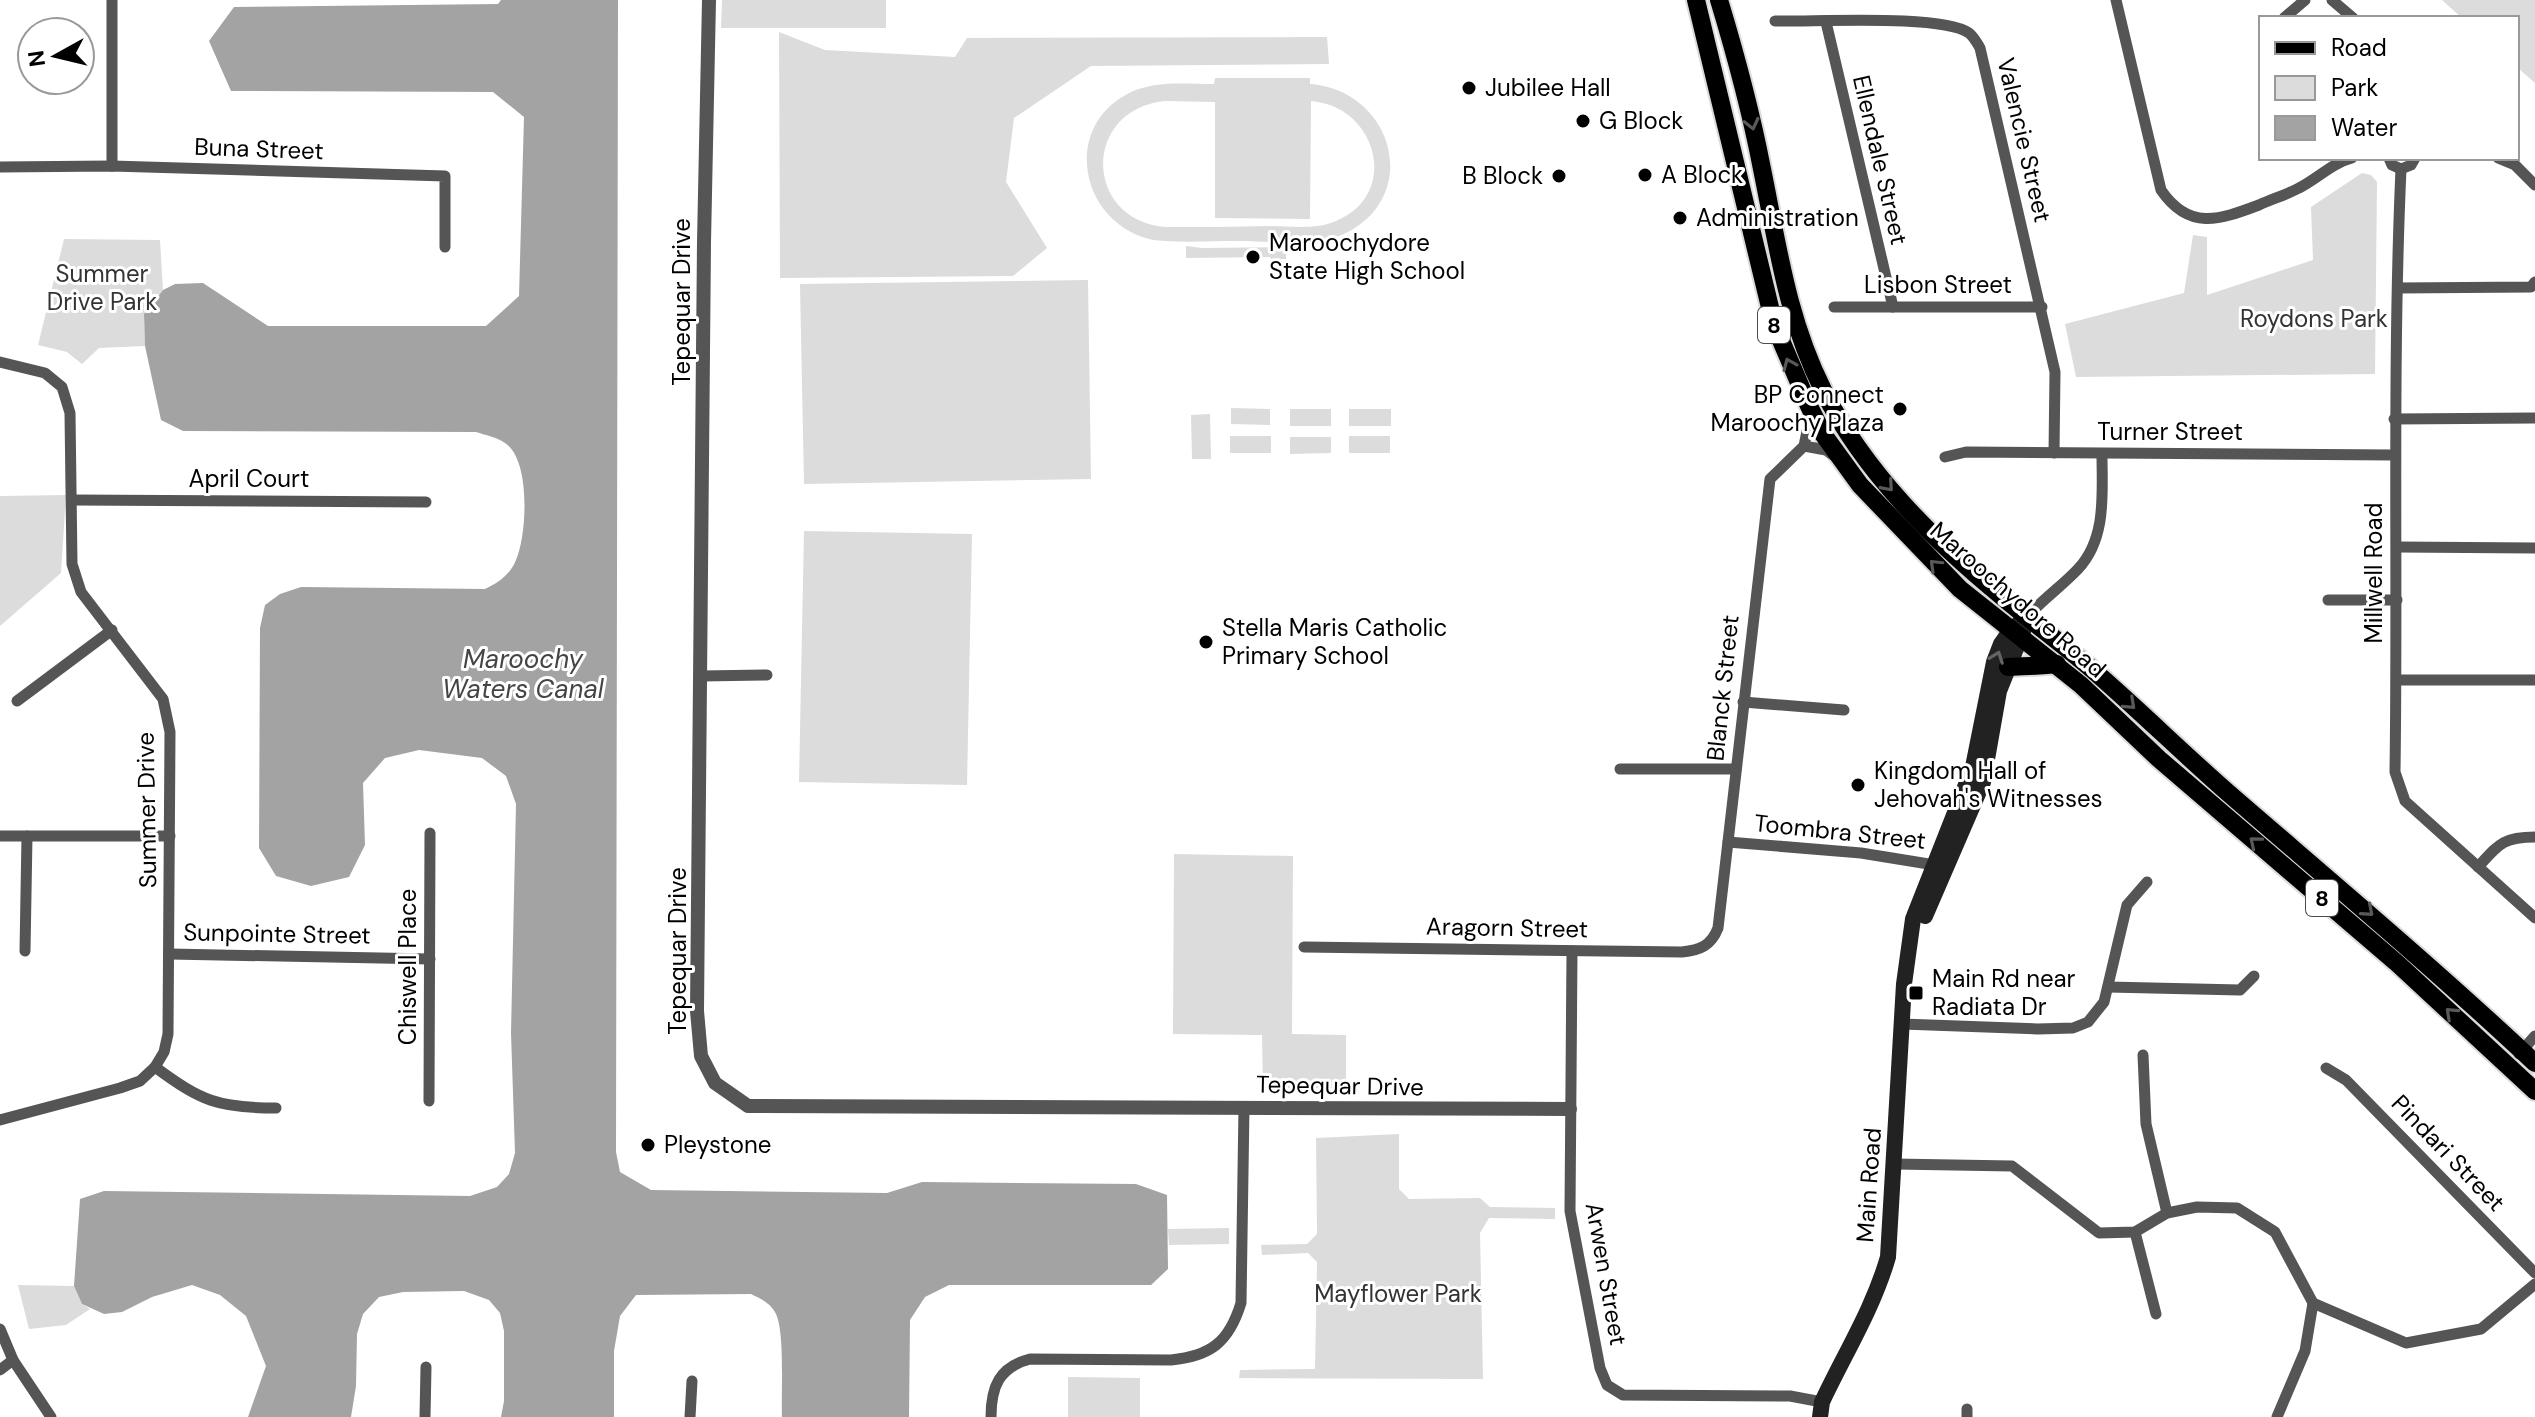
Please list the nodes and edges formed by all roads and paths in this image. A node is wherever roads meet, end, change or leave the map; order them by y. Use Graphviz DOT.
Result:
graph roads {
  1 [pos="112,0"];
  2 [pos="709,0"];
  3 [pos="1696,0"];
  4 [pos="1719,0"];
  5 [pos="2116,0"];
  6 [pos="2305,0"];
  7 [pos="2332,0"];
  8 [pos="2286,16"];
  9 [pos="2351,16"];
  10 [pos="1775,21"];
  11 [pos="1826,22"];
  12 [pos="2345,160"];
  13 [pos="2390,160"];
  14 [pos="2414,160"];
  15 [pos="2503,160"];
  16 [pos="112,166"];
  17 [pos="0,167"];
  18 [pos="2401,169"];
  19 [pos="2535,185"];
  20 [pos="445,247"];
  21 [pos="2535,282"];
  22 [pos="2398,288"];
  23 [pos="1834,307"];
  24 [pos="1893,307"];
  25 [pos="2042,307"];
  26 [pos="0,362"];
  27 [pos="1811,410"];
  28 [pos="2535,418"];
  29 [pos="2394,419"];
  30 [pos="1804,446"];
  31 [pos="2054,453"];
  32 [pos="2102,454"];
  33 [pos="2394,455"];
  34 [pos="1945,457"];
  35 [pos="1843,463"];
  36 [pos="72,500"];
  37 [pos="426,502"];
  38 [pos="2397,547"];
  39 [pos="2535,548"];
  40 [pos="2328,600"];
  41 [pos="2397,600"];
  42 [pos="2027,617"];
  43 [pos="112,630"];
  44 [pos="2016,633"];
  45 [pos="2057,664"];
  46 [pos="2008,667"];
  47 [pos="767,675"];
  48 [pos="702,676"];
  49 [pos="2397,680"];
  50 [pos="2535,680"];
  51 [pos="17,701"];
  52 [pos="1743,702"];
  53 [pos="1844,710"];
  54 [pos="1620,769"];
  55 [pos="1736,769"];
  56 [pos="430,833"];
  57 [pos="0,836"];
  58 [pos="27,836"];
  59 [pos="170,836"];
  60 [pos="2535,837"];
  61 [pos="1728,842"];
  62 [pos="1939,865"];
  63 [pos="2478,867"];
  64 [pos="2147,882"];
  65 [pos="2535,918"];
  66 [pos="1708,945"];
  67 [pos="1304,947"];
  68 [pos="25,951"];
  69 [pos="1572,951"];
  70 [pos="170,954"];
  71 [pos="430,959"];
  72 [pos="2254,976"];
  73 [pos="2108,987"];
  74 [pos="1902,1024"];
  75 [pos="2535,1036"];
  76 [pos="2143,1055"];
  77 [pos="2528,1057"];
  78 [pos="2509,1066"];
  79 [pos="155,1067"];
  80 [pos="2326,1068"];
  81 [pos="2535,1091"];
  82 [pos="429,1101"];
  83 [pos="1244,1107"];
  84 [pos="276,1108"];
  85 [pos="1570,1109"];
  86 [pos="0,1120"];
  87 [pos="1895,1164"];
  88 [pos="2167,1213"];
  89 [pos="2135,1232"];
  90 [pos="2535,1273"];
  91 [pos="2535,1284"];
  92 [pos="2313,1303"];
  93 [pos="2156,1314"];
  94 [pos="0,1329"];
  95 [pos="13,1360"];
  96 [pos="426,1367"];
  97 [pos="0,1370"];
  98 [pos="692,1381"];
  99 [pos="1821,1409"];
  100 [pos="51,1417"];
  101 [pos="425,1417"];
  102 [pos="690,1417"];
  103 [pos="991,1417"];
  104 [pos="2277,1417"];
  1 -- 16 [label="street"];
  2 -- 48 [label="street, Tepequar Drive"];
  27 -- 3 [label="main road, Maroochydore Road / 8, one-way"];
  4 -- 42 [label="main road, Maroochydore Road / 8, one-way"];
  5 -- 12 [label="street"];
  6 -- 8 [label="street"];
  7 -- 9 [label="street"];
  10 -- 11 [label="street, Valencie Street"];
  11 -- 24 [label="street, Ellendale Street"];
  11 -- 25 [label="street, Valencie Street"];
  13 -- 18 [label="street"];
  14 -- 18 [label="street"];
  15 -- 19 [label="street"];
  16 -- 17 [label="street, Buna Street"];
  16 -- 20 [label="street, Buna Street"];
  18 -- 22 [label="street, Millwell Road"];
  21 -- 22 [label="street"];
  22 -- 29 [label="street, Millwell Road"];
  23 -- 24 [label="street, Lisbon Street"];
  24 -- 25 [label="street, Lisbon Street"];
  25 -- 31 [label="street, Valencie Street"];
  26 -- 36 [label="street, Summer Drive"];
  27 -- 30 [label="street"];
  27 -- 35 [label="main road, Maroochydore Road / 8"];
  28 -- 29 [label="street"];
  29 -- 33 [label="street, Millwell Road"];
  30 -- 35 [label="street"];
  30 -- 52 [label="street, Blanck Street"];
  31 -- 32 [label="street, Turner Street"];
  31 -- 34 [label="street, Turner Street"];
  32 -- 33 [label="street, Turner Street"];
  32 -- 42 [label="street"];
  33 -- 38 [label="street, Millwell Road"];
  44 -- 35 [label="main road, Maroochydore Road / 8, one-way"];
  36 -- 37 [label="street, April Court"];
  36 -- 43 [label="street, Summer Drive"];
  38 -- 39 [label="street"];
  38 -- 41 [label="street, Millwell Road"];
  40 -- 41 [label="street"];
  41 -- 49 [label="street, Millwell Road"];
  42 -- 44 [label="main road, Main Road"];
  42 -- 77 [label="main road, Maroochydore Road / 8, one-way"];
  43 -- 51 [label="street"];
  43 -- 59 [label="street, Summer Drive"];
  44 -- 45 [label="main road, Maroochydore Road / 8"];
  44 -- 46 [label="main road, Main Road"];
  62 -- 44 [label="main road, Main Road, one-way"];
  45 -- 46 [label="main road"];
  78 -- 45 [label="main road, Maroochydore Road / 8, one-way"];
  46 -- 62 [label="main road, Main Road"];
  47 -- 48 [label="street"];
  48 -- 83 [label="street, Tepequar Drive"];
  49 -- 50 [label="street"];
  49 -- 63 [label="street, Millwell Road"];
  52 -- 53 [label="street"];
  52 -- 55 [label="street, Blanck Street"];
  54 -- 55 [label="street"];
  55 -- 61 [label="street, Blanck Street"];
  56 -- 71 [label="street, Chiswell Place"];
  57 -- 58 [label="street"];
  58 -- 59 [label="street"];
  58 -- 68 [label="street"];
  59 -- 70 [label="street, Summer Drive"];
  60 -- 63 [label="street"];
  61 -- 62 [label="street, Toombra Street"];
  61 -- 66 [label="street, Blanck Street"];
  62 -- 74 [label="main road, Main Road"];
  63 -- 65 [label="street, Millwell Road"];
  64 -- 73 [label="street"];
  66 -- 69 [label="street, Aragorn Street"];
  67 -- 69 [label="street, Aragorn Street"];
  69 -- 85 [label="street, Arwen Street"];
  70 -- 71 [label="street, Sunpointe Street"];
  70 -- 79 [label="street, Summer Drive"];
  71 -- 82 [label="street, Chiswell Place"];
  72 -- 73 [label="street"];
  73 -- 74 [label="street"];
  74 -- 87 [label="main road, Main Road"];
  75 -- 77 [label="street"];
  76 -- 88 [label="street"];
  77 -- 78 [label="street"];
  78 -- 81 [label="main road, Maroochydore Road / 8"];
  79 -- 84 [label="street"];
  79 -- 86 [label="street"];
  80 -- 90 [label="street, Pindari Street"];
  83 -- 85 [label="street, Tepequar Drive"];
  83 -- 103 [label="street"];
  85 -- 99 [label="street, Arwen Street"];
  87 -- 89 [label="street"];
  87 -- 99 [label="main road, Main Road"];
  88 -- 89 [label="street"];
  88 -- 92 [label="street"];
  89 -- 93 [label="street"];
  91 -- 92 [label="street"];
  92 -- 104 [label="street"];
  94 -- 95 [label="street"];
  95 -- 97 [label="street"];
  95 -- 100 [label="street"];
  96 -- 101 [label="street"];
  98 -- 102 [label="street"];
}
